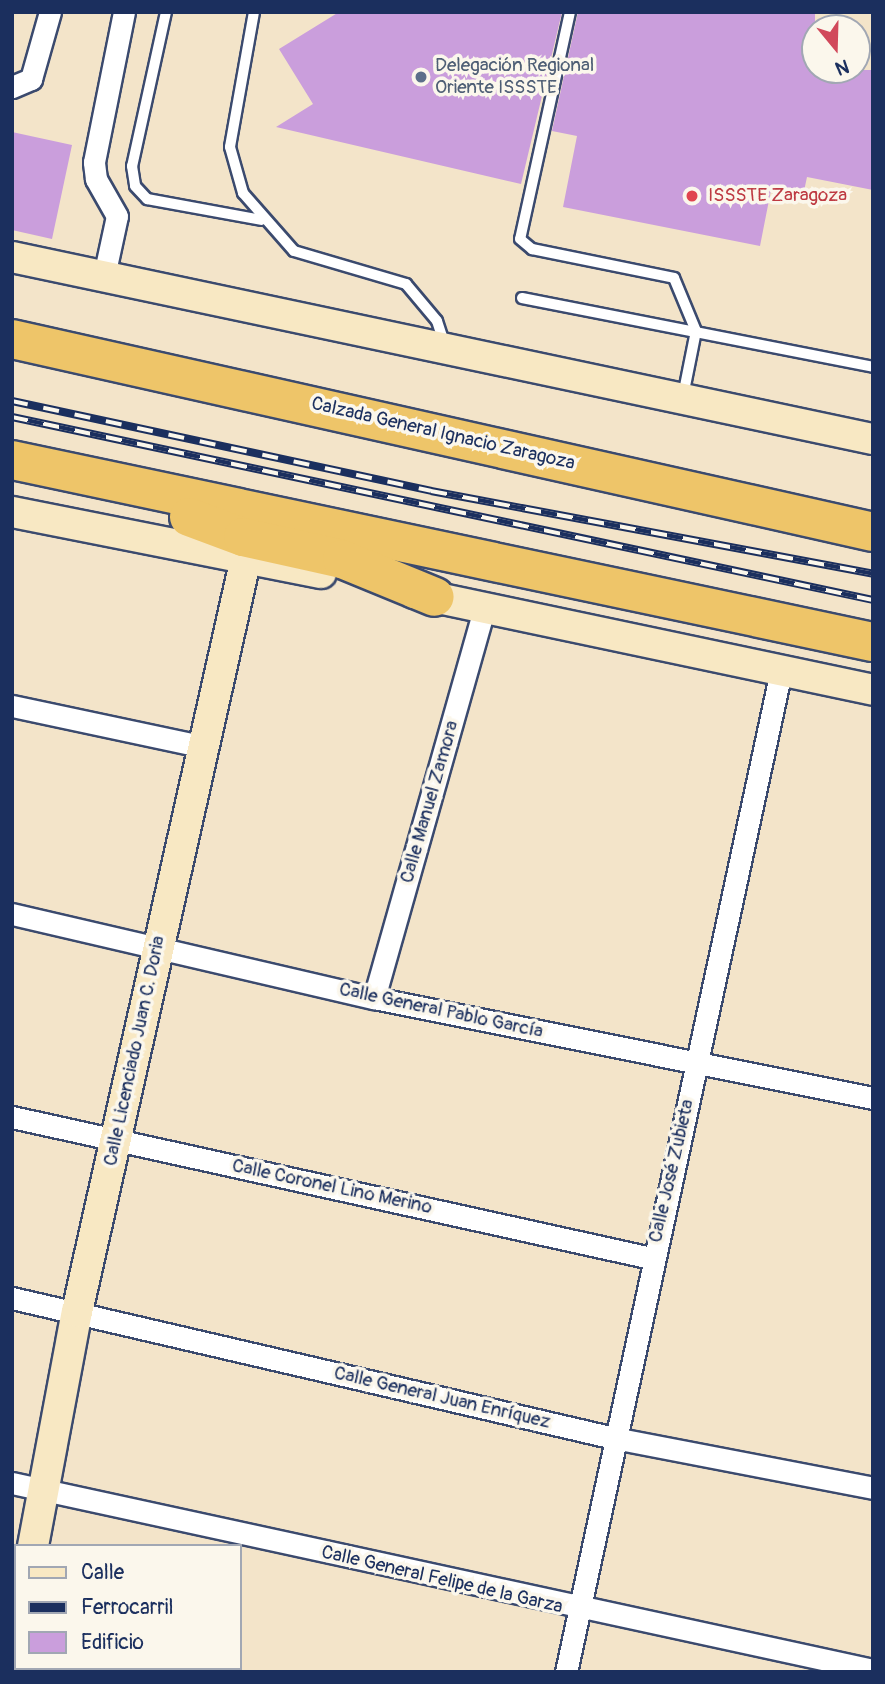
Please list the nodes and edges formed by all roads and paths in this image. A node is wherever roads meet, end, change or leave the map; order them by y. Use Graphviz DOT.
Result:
graph roads {
  1 [pos="50,12"];
  2 [pos="124,12"];
  3 [pos="166,12"];
  4 [pos="254,12"];
  5 [pos="570,12"];
  6 [pos="12,87"];
  7 [pos="261,220"];
  8 [pos="12,257"];
  9 [pos="103,276"];
  10 [pos="522,298"];
  11 [pos="696,331"];
  12 [pos="12,339"];
  13 [pos="447,351"];
  14 [pos="873,367"];
  15 [pos="682,401"];
  16 [pos="873,439"];
  17 [pos="12,460"];
  18 [pos="70,472"];
  19 [pos="12,512"];
  20 [pos="873,532"];
  21 [pos="246,558"];
  22 [pos="435,597"];
  23 [pos="485,607"];
  24 [pos="873,642"];
  25 [pos="781,670"];
  26 [pos="873,690"];
  27 [pos="12,706"];
  28 [pos="205,747"];
  29 [pos="12,914"];
  30 [pos="156,948"];
  31 [pos="374,998"];
  32 [pos="698,1063"];
  33 [pos="871,1091"];
  34 [pos="12,1118"];
  35 [pos="117,1139"];
  36 [pos="651,1258"];
  37 [pos="12,1298"];
  38 [pos="77,1312"];
  39 [pos="614,1438"];
  40 [pos="12,1483"];
  41 [pos="873,1488"];
  42 [pos="44,1490"];
  43 [pos="33,1544"];
  44 [pos="579,1610"];
  45 [pos="873,1670"];
  46 [pos="566,1672"];
  1 -- 6 [label="street"];
  2 -- 9 [label="street"];
  3 -- 7 [label="lane"];
  4 -- 7 [label="lane"];
  5 -- 11 [label="lane"];
  7 -- 13 [label="lane"];
  8 -- 9 [label="main road"];
  9 -- 13 [label="main road"];
  10 -- 11 [label="lane"];
  11 -- 14 [label="lane"];
  11 -- 15 [label="lane"];
  12 -- 20 [label="highway, Calzada General Ignacio Zaragoza"];
  13 -- 15 [label="main road"];
  15 -- 16 [label="main road"];
  17 -- 18 [label="highway"];
  18 -- 22 [label="highway"];
  18 -- 24 [label="highway"];
  19 -- 21 [label="main road"];
  21 -- 22 [label="main road"];
  21 -- 28 [label="main road, Calle Licenciado Juan C. Doria"];
  22 -- 23 [label="main road"];
  23 -- 25 [label="main road"];
  23 -- 31 [label="street, Calle Manuel Zamora"];
  25 -- 26 [label="main road"];
  25 -- 32 [label="street, Calle José Zubieta"];
  27 -- 28 [label="street"];
  28 -- 30 [label="main road, Calle Licenciado Juan C. Doria"];
  29 -- 30 [label="street, Calle General Pablo García"];
  30 -- 31 [label="street, Calle General Pablo García"];
  30 -- 35 [label="main road, Calle Licenciado Juan C. Doria"];
  31 -- 32 [label="street, Calle General Pablo García"];
  32 -- 33 [label="street, Calle General Pablo García"];
  32 -- 36 [label="street, Calle José Zubieta"];
  34 -- 35 [label="street, Calle Coronel Lino Merino"];
  35 -- 36 [label="street, Calle Coronel Lino Merino"];
  35 -- 38 [label="main road, Calle Licenciado Juan C. Doria"];
  36 -- 39 [label="street, Calle José Zubieta"];
  37 -- 38 [label="street, Calle General Juan Enríquez"];
  38 -- 39 [label="street, Calle General Juan Enríquez"];
  38 -- 42 [label="main road, Calle Licenciado Juan C. Doria"];
  39 -- 41 [label="street, Calle General Juan Enríquez"];
  39 -- 44 [label="street, Calle José Zubieta"];
  40 -- 42 [label="street, Calle General Felipe de la Garza"];
  42 -- 43 [label="main road, Calle Licenciado Juan C. Doria"];
  42 -- 44 [label="street, Calle General Felipe de la Garza"];
  44 -- 45 [label="street, Calle General Felipe de la Garza"];
  44 -- 46 [label="street, Calle José Zubieta"];
}
